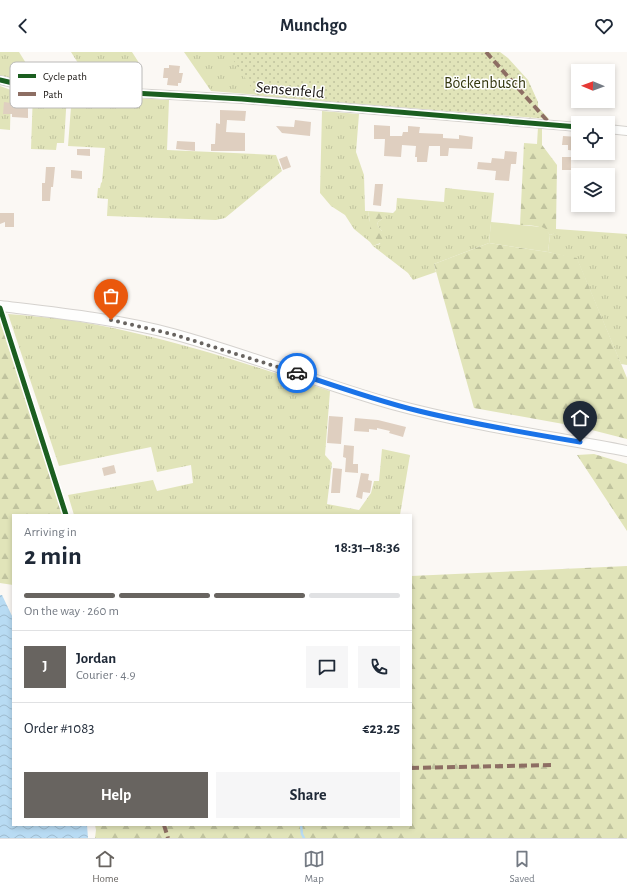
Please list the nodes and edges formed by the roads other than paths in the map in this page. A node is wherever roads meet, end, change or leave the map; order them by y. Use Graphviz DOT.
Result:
graph roads {
  1 [pos="0,80"];
  2 [pos="10,82"];
  3 [pos="142,93"];
  4 [pos="571,126"];
  5 [pos="615,130"];
  6 [pos="627,131"];
  7 [pos="0,306"];
  8 [pos="627,451"];
  1 -- 2 [label="street, Sensenfeld"];
  3 -- 4 [label="street, Sensenfeld"];
  5 -- 6 [label="street"];
  7 -- 8 [label="main road"];
}
